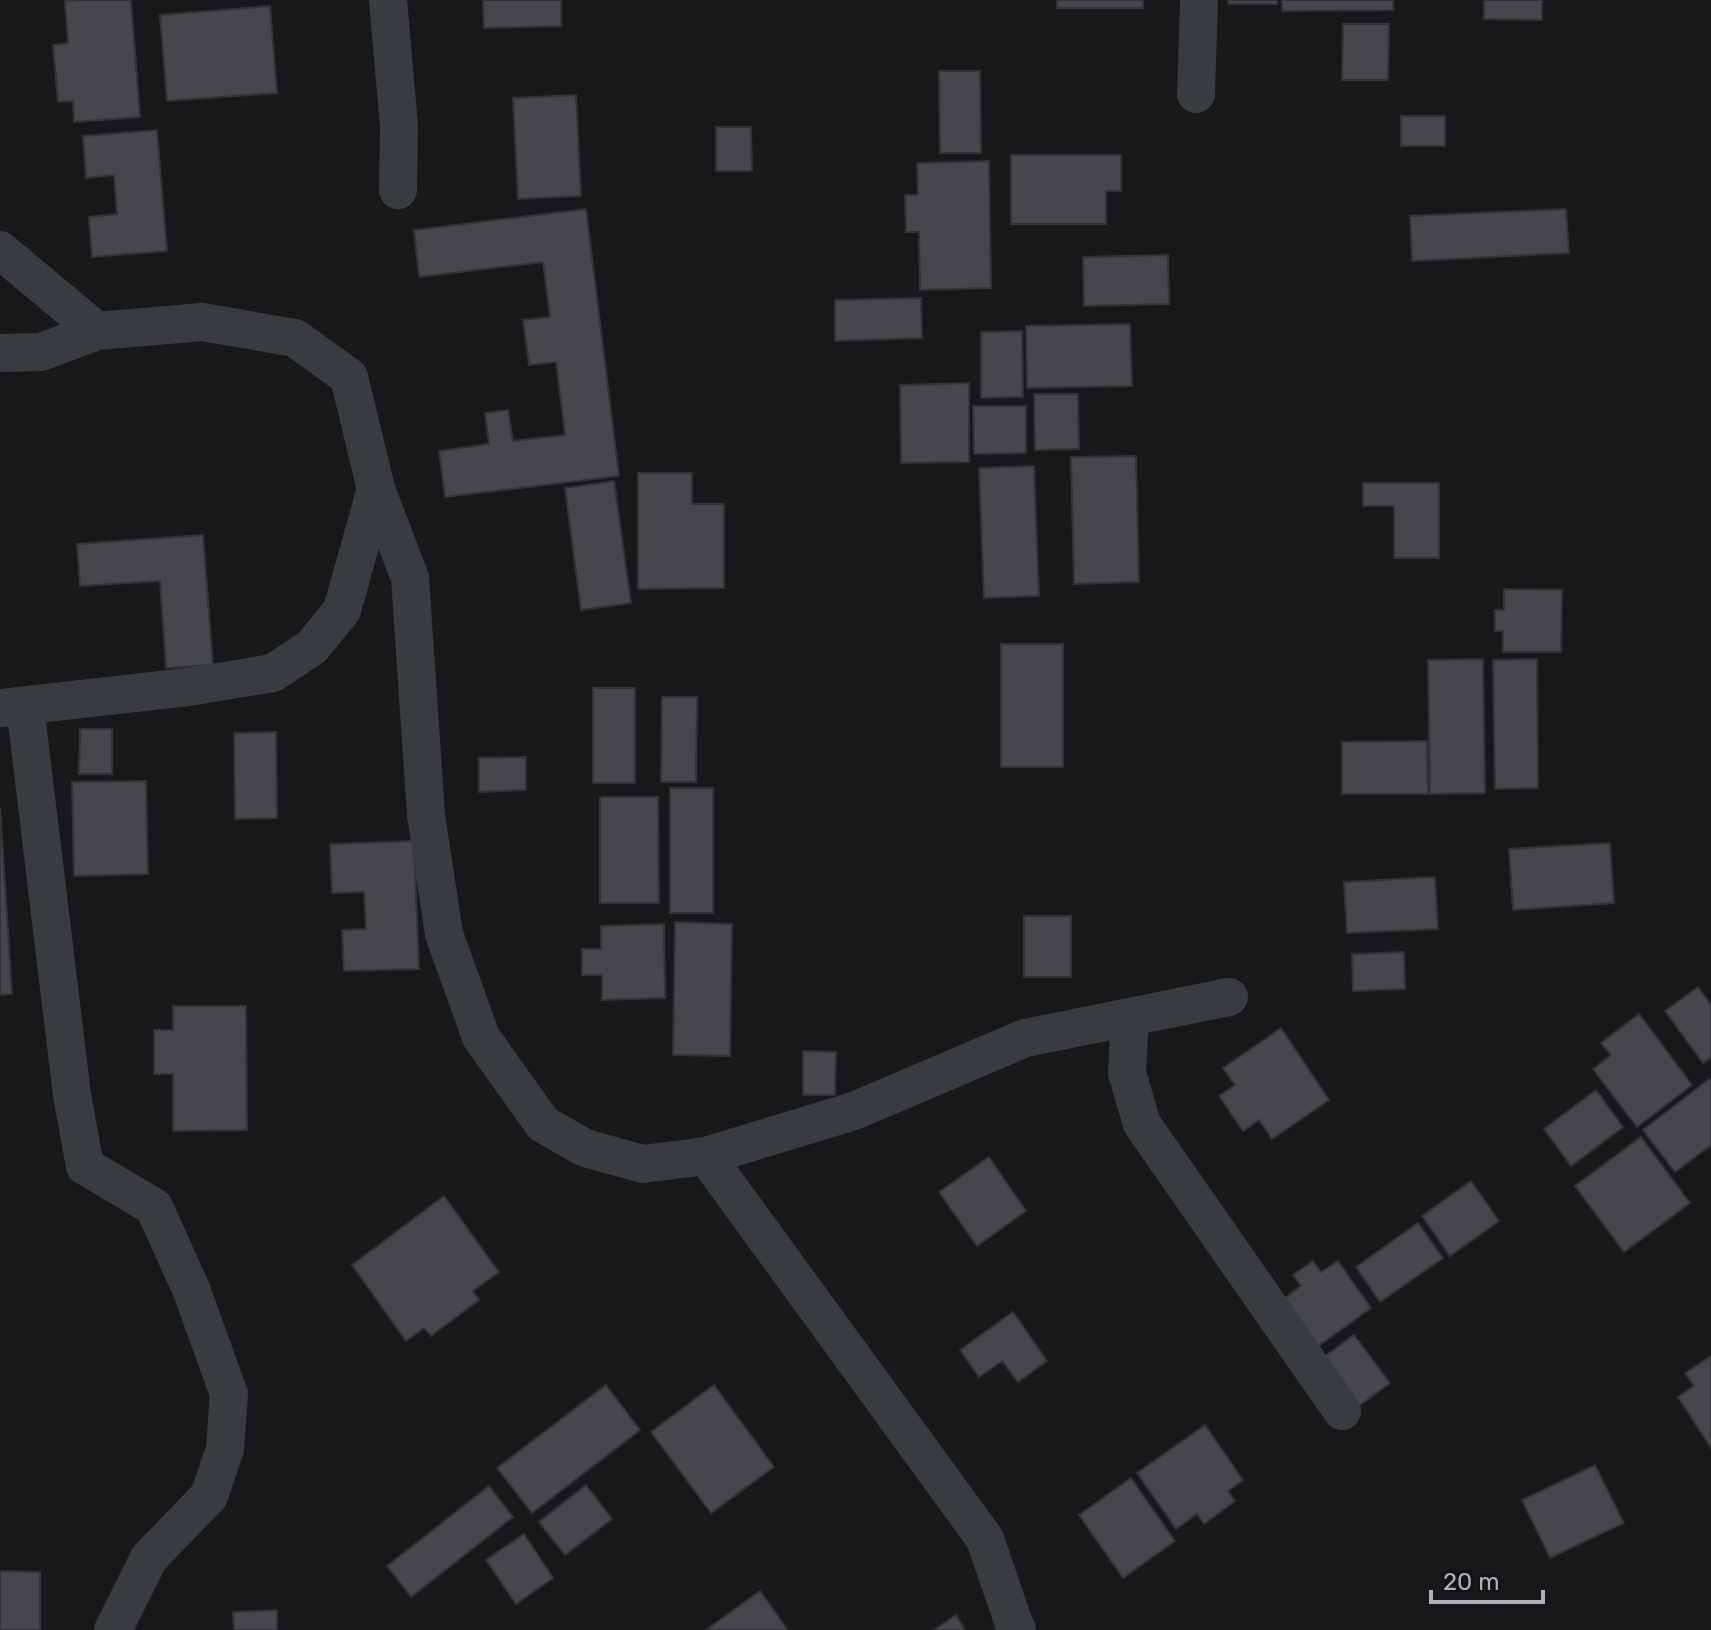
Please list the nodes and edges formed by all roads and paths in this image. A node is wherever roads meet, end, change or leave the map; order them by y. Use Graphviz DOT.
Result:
graph roads {
  1 [pos="388,0"];
  2 [pos="1199,0"];
  3 [pos="1196,94"];
  4 [pos="398,190"];
  5 [pos="0,250"];
  6 [pos="97,331"];
  7 [pos="0,353"];
  8 [pos="376,489"];
  9 [pos="12,707"];
  10 [pos="1229,997"];
  11 [pos="1130,1017"];
  12 [pos="706,1156"];
  13 [pos="1342,1411"];
  14 [pos="113,1630"];
  15 [pos="1017,1630"];
  1 -- 4 [label="street"];
  2 -- 3 [label="street"];
  5 -- 6 [label="street"];
  6 -- 7 [label="street"];
  6 -- 8 [label="street"];
  8 -- 9 [label="street"];
  8 -- 12 [label="street"];
  9 -- 14 [label="street"];
  10 -- 11 [label="street"];
  11 -- 12 [label="street"];
  11 -- 13 [label="street"];
  12 -- 15 [label="street"];
}
